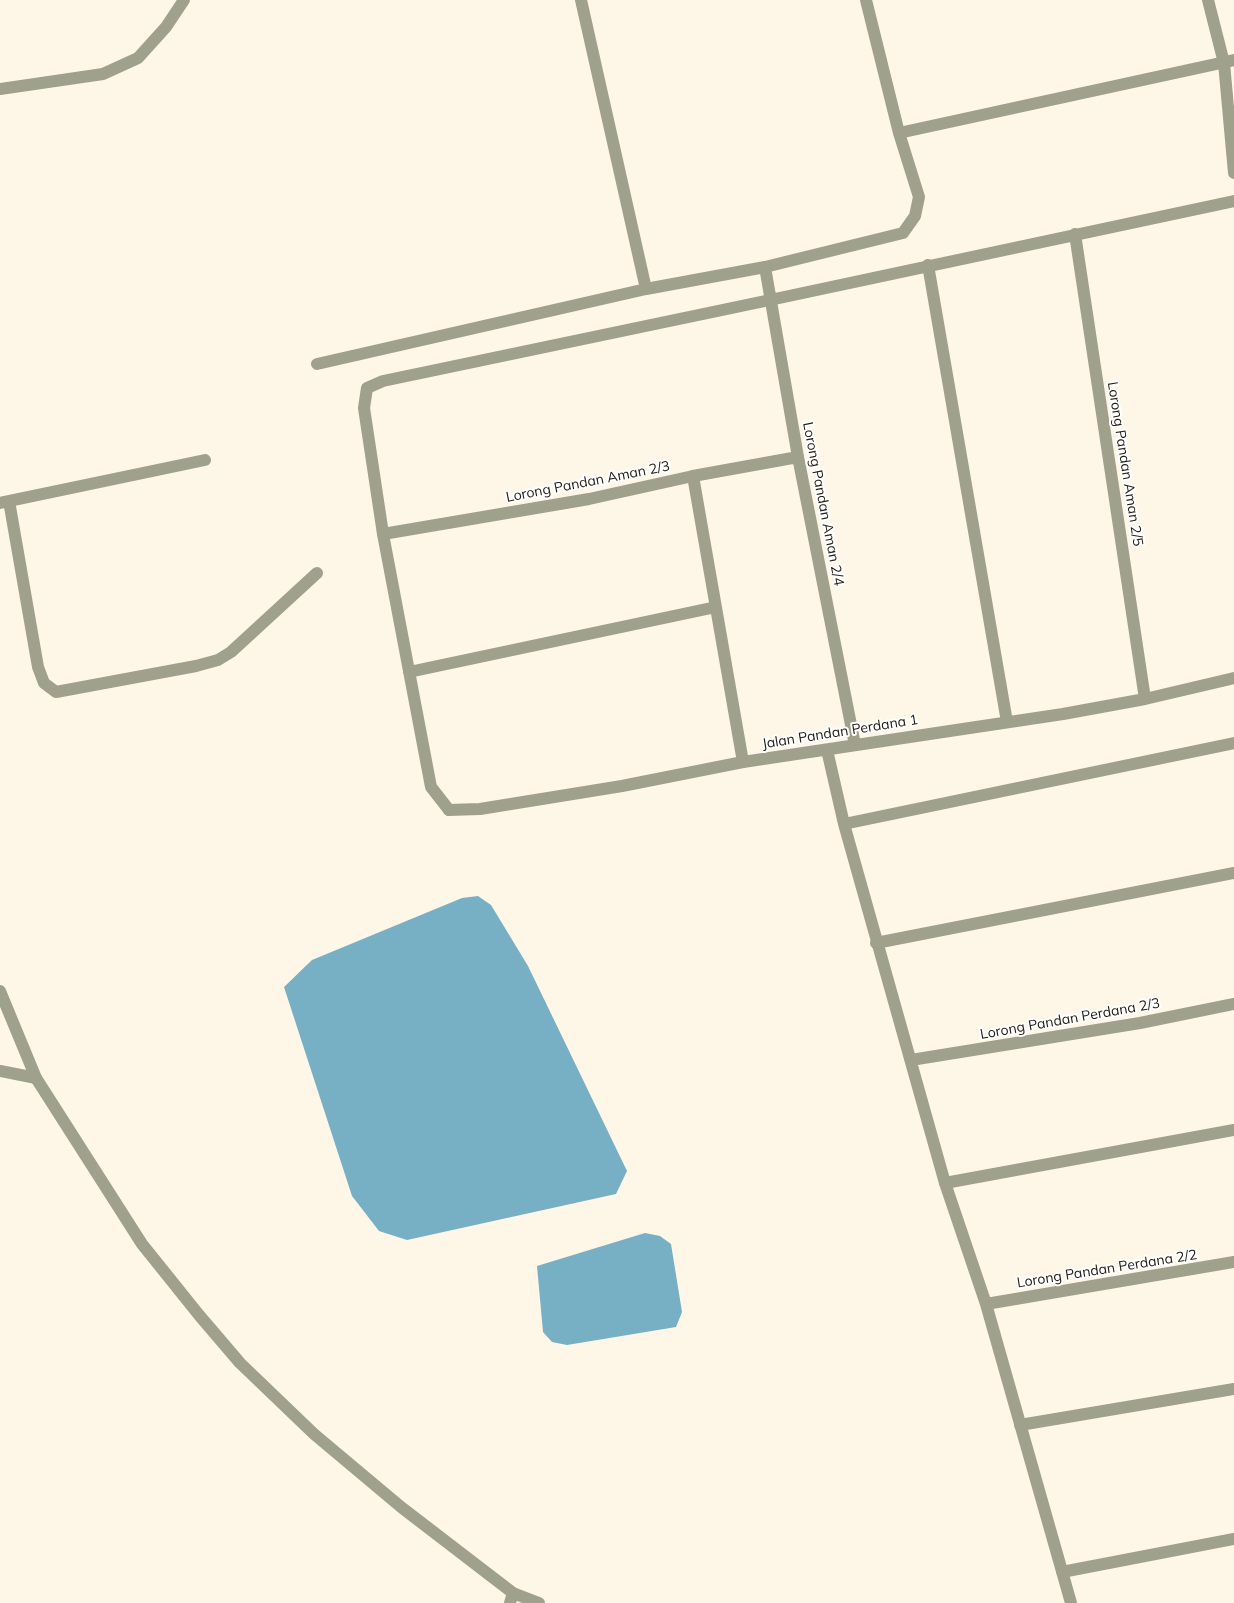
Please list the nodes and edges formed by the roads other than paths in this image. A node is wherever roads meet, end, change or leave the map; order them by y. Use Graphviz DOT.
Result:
graph roads {
  1 [pos="184,0"];
  2 [pos="581,0"];
  3 [pos="866,0"];
  4 [pos="1208,0"];
  5 [pos="1229,61"];
  6 [pos="0,89"];
  7 [pos="899,133"];
  8 [pos="1234,173"];
  9 [pos="1234,200"];
  10 [pos="1075,234"];
  11 [pos="928,265"];
  12 [pos="765,267"];
  13 [pos="646,289"];
  14 [pos="770,300"];
  15 [pos="317,364"];
  16 [pos="798,457"];
  17 [pos="205,460"];
  18 [pos="693,476"];
  19 [pos="5,502"];
  20 [pos="383,534"];
  21 [pos="317,573"];
  22 [pos="716,607"];
  23 [pos="410,672"];
  24 [pos="1234,678"];
  25 [pos="1145,699"];
  26 [pos="1007,722"];
  27 [pos="1234,743"];
  28 [pos="855,745"];
  29 [pos="827,750"];
  30 [pos="743,762"];
  31 [pos="844,824"];
  32 [pos="1234,873"];
  33 [pos="876,943"];
  34 [pos="0,992"];
  35 [pos="1234,1004"];
  36 [pos="911,1060"];
  37 [pos="0,1071"];
  38 [pos="36,1078"];
  39 [pos="1234,1130"];
  40 [pos="945,1183"];
  41 [pos="1234,1262"];
  42 [pos="986,1304"];
  43 [pos="1234,1389"];
  44 [pos="1020,1425"];
  45 [pos="1234,1539"];
  46 [pos="1062,1572"];
  47 [pos="512,1598"];
  48 [pos="539,1603"];
  49 [pos="1071,1603"];
  1 -- 6 [label="street"];
  2 -- 13 [label="street"];
  3 -- 7 [label="street"];
  4 -- 5 [label="street"];
  5 -- 7 [label="street"];
  5 -- 8 [label="street"];
  7 -- 12 [label="street"];
  9 -- 10 [label="street"];
  10 -- 11 [label="street"];
  10 -- 25 [label="street, Lorong Pandan Aman 2/5"];
  11 -- 14 [label="street"];
  11 -- 26 [label="street"];
  12 -- 13 [label="street"];
  12 -- 14 [label="street, Lorong Pandan Aman 2/4"];
  13 -- 15 [label="street"];
  14 -- 16 [label="street, Lorong Pandan Aman 2/4"];
  14 -- 20 [label="street"];
  16 -- 18 [label="street, Lorong Pandan Aman 2/3"];
  16 -- 28 [label="street, Lorong Pandan Aman 2/4"];
  17 -- 19 [label="street"];
  18 -- 20 [label="street, Lorong Pandan Aman 2/3"];
  18 -- 22 [label="street"];
  19 -- 21 [label="street"];
  20 -- 23 [label="street"];
  22 -- 23 [label="street"];
  22 -- 30 [label="street"];
  23 -- 30 [label="street, Jalan Pandan Perdana 1"];
  24 -- 25 [label="street, Jalan Pandan Perdana 1"];
  25 -- 26 [label="street, Jalan Pandan Perdana 1"];
  26 -- 28 [label="street, Jalan Pandan Perdana 1"];
  27 -- 31 [label="street"];
  28 -- 29 [label="street, Jalan Pandan Perdana 1"];
  29 -- 30 [label="street, Jalan Pandan Perdana 1"];
  29 -- 31 [label="street"];
  31 -- 33 [label="street"];
  32 -- 33 [label="street"];
  33 -- 36 [label="street"];
  34 -- 38 [label="street"];
  35 -- 36 [label="street, Lorong Pandan Perdana 2/3"];
  36 -- 40 [label="street"];
  37 -- 38 [label="street"];
  38 -- 47 [label="street"];
  39 -- 40 [label="street"];
  40 -- 42 [label="street"];
  41 -- 42 [label="street, Lorong Pandan Perdana 2/2"];
  42 -- 44 [label="street"];
  43 -- 44 [label="street"];
  44 -- 46 [label="street"];
  45 -- 46 [label="street"];
  46 -- 49 [label="street"];
  47 -- 48 [label="street"];
}
